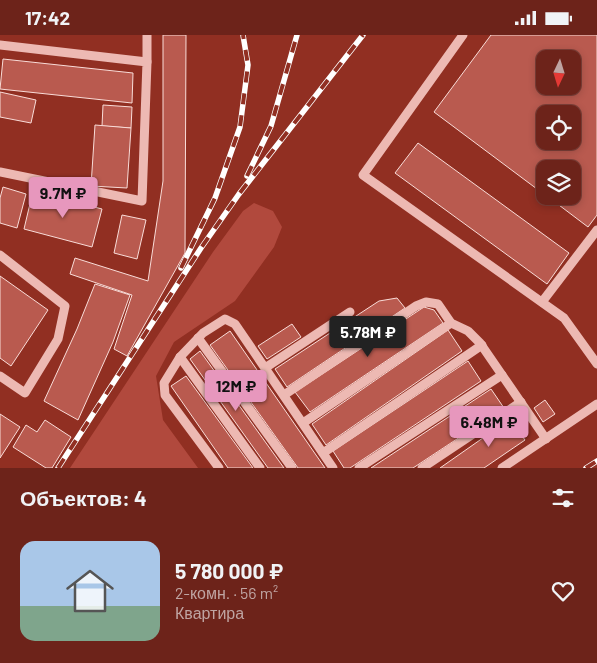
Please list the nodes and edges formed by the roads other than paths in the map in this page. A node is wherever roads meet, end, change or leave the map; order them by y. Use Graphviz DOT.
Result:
graph roads {
  1 [pos="147,35"];
  2 [pos="463,35"];
  3 [pos="0,45"];
  4 [pos="147,62"];
  5 [pos="0,172"];
  6 [pos="597,230"];
  7 [pos="0,255"];
  8 [pos="542,302"];
  9 [pos="350,312"];
  10 [pos="451,323"];
  11 [pos="198,338"];
  12 [pos="482,345"];
  13 [pos="180,357"];
  14 [pos="597,364"];
  15 [pos="266,369"];
  16 [pos="502,375"];
  17 [pos="0,376"];
  18 [pos="284,395"];
  19 [pos="521,403"];
  20 [pos="597,404"];
  21 [pos="303,423"];
  22 [pos="546,439"];
  23 [pos="323,453"];
  24 [pos="219,468"];
  25 [pos="260,468"];
  26 [pos="292,468"];
  27 [pos="333,468"];
  28 [pos="360,468"];
  29 [pos="422,468"];
  30 [pos="502,468"];
  1 -- 4 [label="street"];
  2 -- 8 [label="street"];
  3 -- 4 [label="street"];
  4 -- 5 [label="street"];
  6 -- 8 [label="street"];
  7 -- 17 [label="street"];
  8 -- 14 [label="street"];
  9 -- 15 [label="street"];
  10 -- 12 [label="street"];
  10 -- 18 [label="street"];
  10 -- 21 [label="street"];
  11 -- 13 [label="street"];
  11 -- 15 [label="street"];
  11 -- 26 [label="street"];
  12 -- 16 [label="street"];
  12 -- 23 [label="street"];
  13 -- 24 [label="street"];
  13 -- 25 [label="street"];
  15 -- 18 [label="street"];
  16 -- 19 [label="street"];
  16 -- 28 [label="street"];
  18 -- 21 [label="street"];
  19 -- 22 [label="street"];
  19 -- 29 [label="street"];
  20 -- 22 [label="street"];
  21 -- 23 [label="street"];
  22 -- 30 [label="street"];
  23 -- 27 [label="street"];
}
